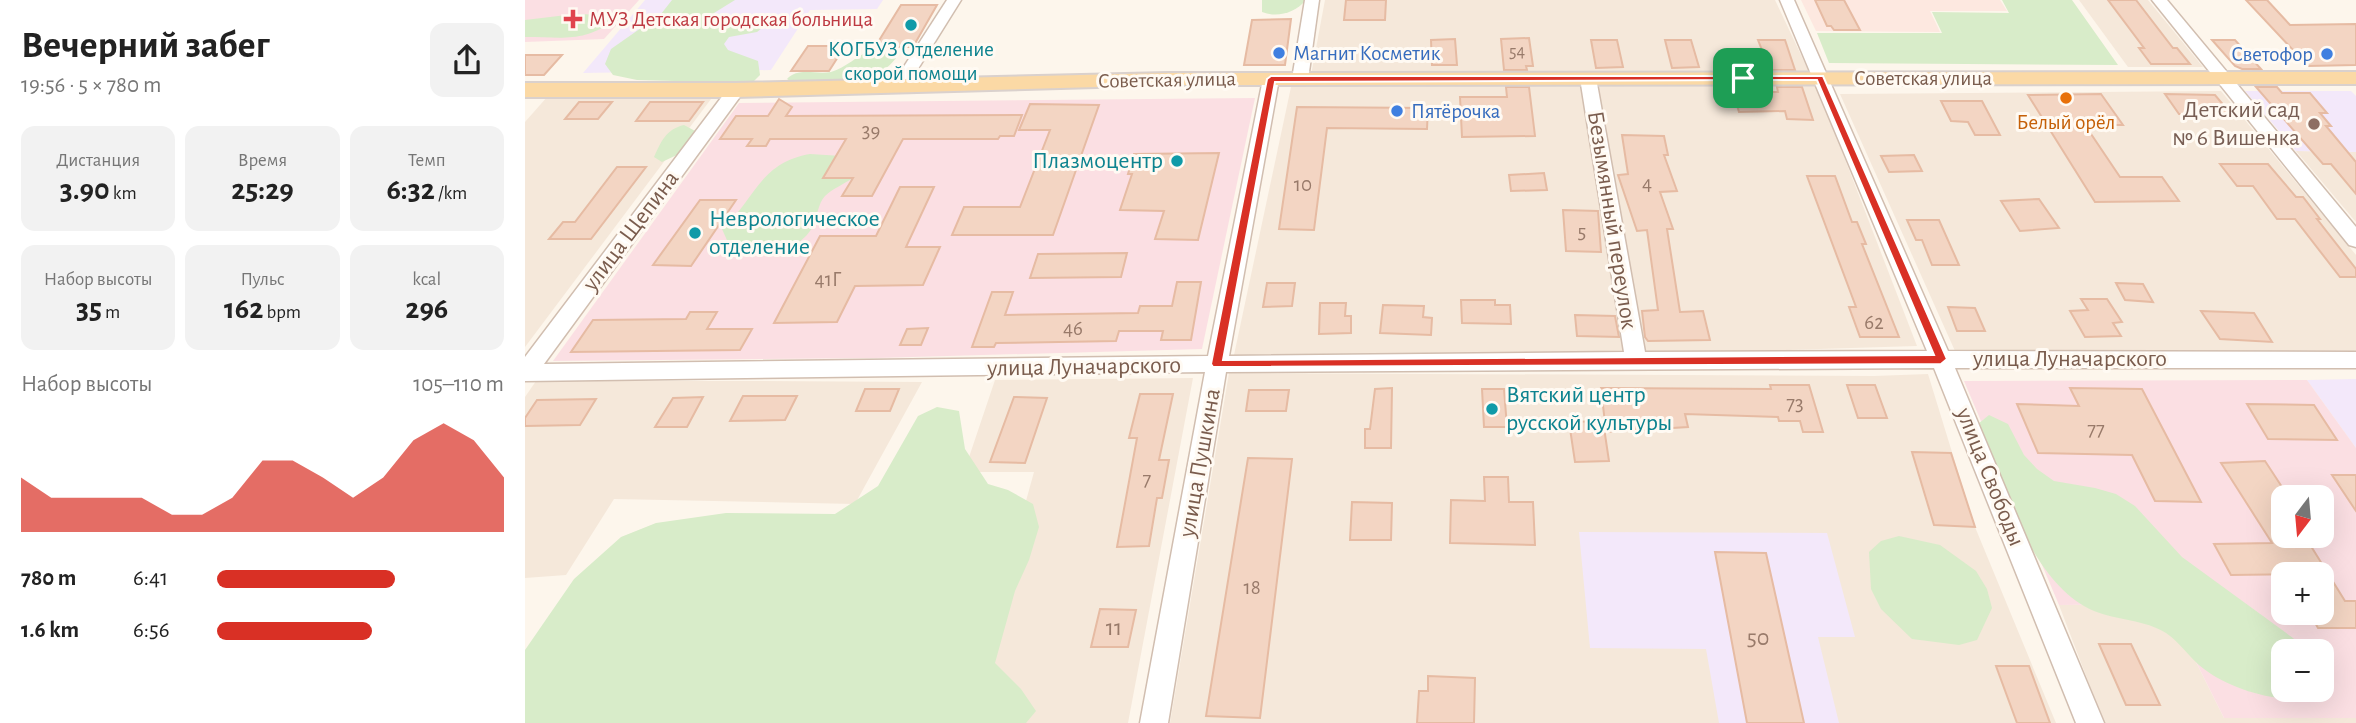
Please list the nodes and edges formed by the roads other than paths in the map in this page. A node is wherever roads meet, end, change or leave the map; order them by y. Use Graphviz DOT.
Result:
graph roads {
  1 [pos="954,0"];
  2 [pos="1312,0"];
  3 [pos="1787,0"];
  4 [pos="2158,0"];
  5 [pos="1588,78"];
  6 [pos="1820,78"];
  7 [pos="2356,78"];
  8 [pos="1271,79"];
  9 [pos="1300,79"];
  10 [pos="2223,79"];
  11 [pos="900,85"];
  12 [pos="525,90"];
  13 [pos="736,90"];
  14 [pos="2356,240"];
  15 [pos="1941,359"];
  16 [pos="2356,360"];
  17 [pos="1636,362"];
  18 [pos="1217,364"];
  19 [pos="525,372"];
  20 [pos="1154,723"];
  21 [pos="2091,723"];
  1 -- 11 [label="street"];
  2 -- 9 [label="street"];
  3 -- 6 [label="street, улица Свободы"];
  4 -- 10 [label="street"];
  5 -- 6 [label="main road, Советская улица"];
  5 -- 9 [label="main road, Советская улица"];
  5 -- 17 [label="street, Безымянный переулок"];
  6 -- 10 [label="main road, Советская улица"];
  6 -- 15 [label="street, улица Свободы"];
  7 -- 10 [label="main road, Советская улица"];
  8 -- 9 [label="main road, Советская улица"];
  8 -- 11 [label="main road, Советская улица"];
  8 -- 18 [label="street, улица Пушкина"];
  10 -- 14 [label="street"];
  11 -- 13 [label="main road, Советская улица"];
  12 -- 13 [label="main road, Советская улица"];
  13 -- 19 [label="street, улица Щепина"];
  15 -- 16 [label="street, улица Луначарского"];
  15 -- 17 [label="street, улица Луначарского"];
  15 -- 21 [label="street, улица Свободы"];
  17 -- 18 [label="street, улица Луначарского"];
  18 -- 19 [label="street, улица Луначарского"];
  18 -- 20 [label="street, улица Пушкина"];
}
